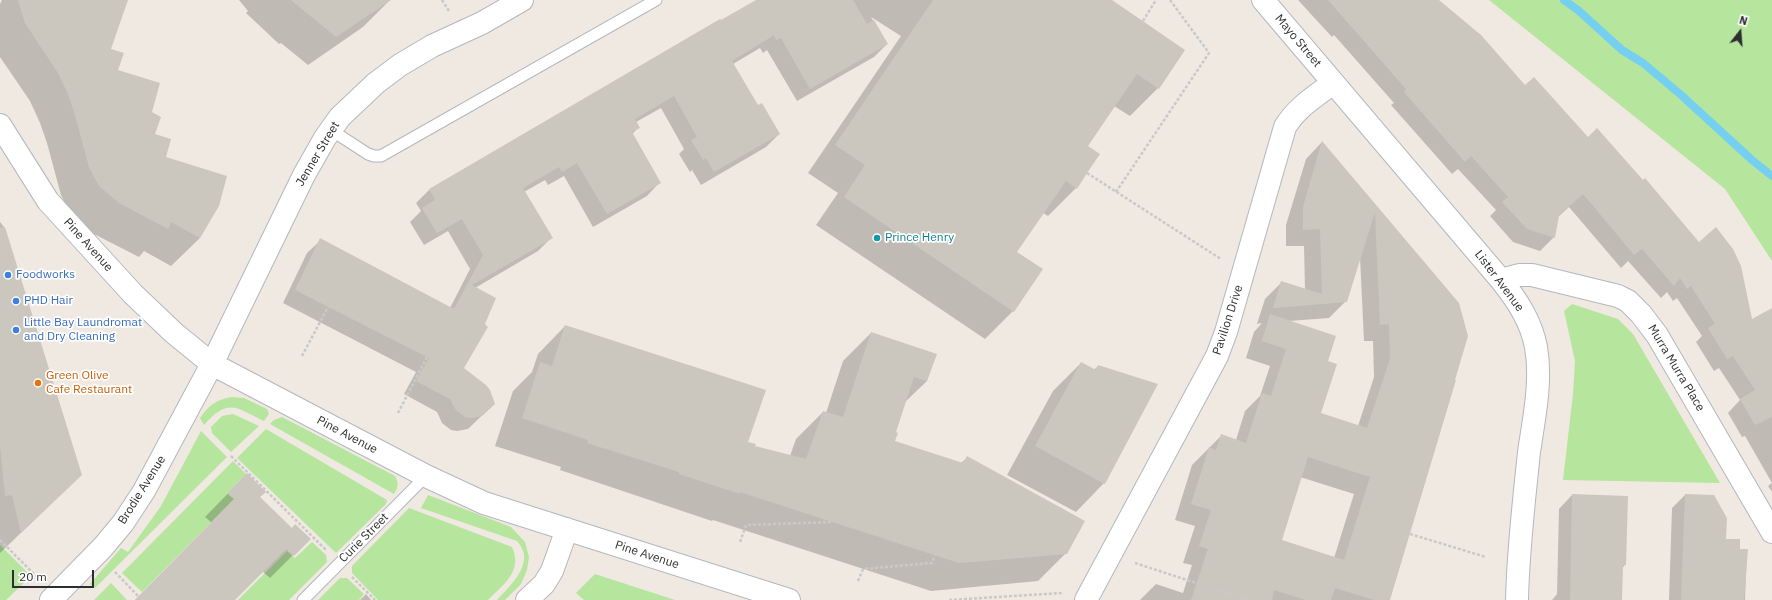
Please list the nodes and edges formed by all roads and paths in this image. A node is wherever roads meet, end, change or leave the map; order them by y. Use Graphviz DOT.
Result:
graph roads {
  1 [pos="522,0"];
  2 [pos="656,0"];
  3 [pos="1156,0"];
  4 [pos="1170,0"];
  5 [pos="1263,0"];
  6 [pos="1143,21"];
  7 [pos="1333,83"];
  8 [pos="0,125"];
  9 [pos="331,130"];
  10 [pos="1088,173"];
  11 [pos="1116,192"];
  12 [pos="1225,262"];
  13 [pos="1502,280"];
  14 [pos="328,307"];
  15 [pos="302,356"];
  16 [pos="426,357"];
  17 [pos="212,364"];
  18 [pos="398,413"];
  19 [pos="231,456"];
  20 [pos="426,476"];
  21 [pos="833,522"];
  22 [pos="566,529"];
  23 [pos="1772,532"];
  24 [pos="1410,534"];
  25 [pos="0,540"];
  26 [pos="740,542"];
  27 [pos="938,546"];
  28 [pos="331,555"];
  29 [pos="1486,557"];
  30 [pos="1131,562"];
  31 [pos="115,572"];
  32 [pos="36,576"];
  33 [pos="351,576"];
  34 [pos="858,581"];
  35 [pos="138,596"];
  36 [pos="1077,596"];
  37 [pos="51,600"];
  38 [pos="303,600"];
  39 [pos="375,600"];
  40 [pos="527,600"];
  41 [pos="789,600"];
  42 [pos="949,600"];
  43 [pos="1248,600"];
  44 [pos="1517,600"];
  1 -- 9 [label="street, Jenner Street"];
  2 -- 9 [label="lane"];
  3 -- 6 [label="path"];
  4 -- 11 [label="path"];
  5 -- 7 [label="street, Mayo Street"];
  7 -- 13 [label="street, Lister Avenue"];
  7 -- 36 [label="street, Pavilion Drive"];
  8 -- 17 [label="street, Pine Avenue"];
  9 -- 17 [label="street, Jenner Street"];
  10 -- 11 [label="path"];
  11 -- 12 [label="path"];
  13 -- 23 [label="street, Murra Murra Place"];
  13 -- 44 [label="street, Lister Avenue"];
  14 -- 15 [label="path"];
  16 -- 18 [label="path"];
  17 -- 20 [label="street, Pine Avenue"];
  17 -- 37 [label="street, Brodie Avenue"];
  19 -- 28 [label="path"];
  20 -- 22 [label="street, Pine Avenue"];
  20 -- 38 [label="lane, Curie Street"];
  21 -- 26 [label="path"];
  22 -- 40 [label="street"];
  22 -- 41 [label="street, Pine Avenue"];
  24 -- 29 [label="path"];
  25 -- 32 [label="path"];
  27 -- 34 [label="path"];
  30 -- 43 [label="path"];
  31 -- 35 [label="path"];
  33 -- 39 [label="path"];
  36 -- 42 [label="path"];
}
